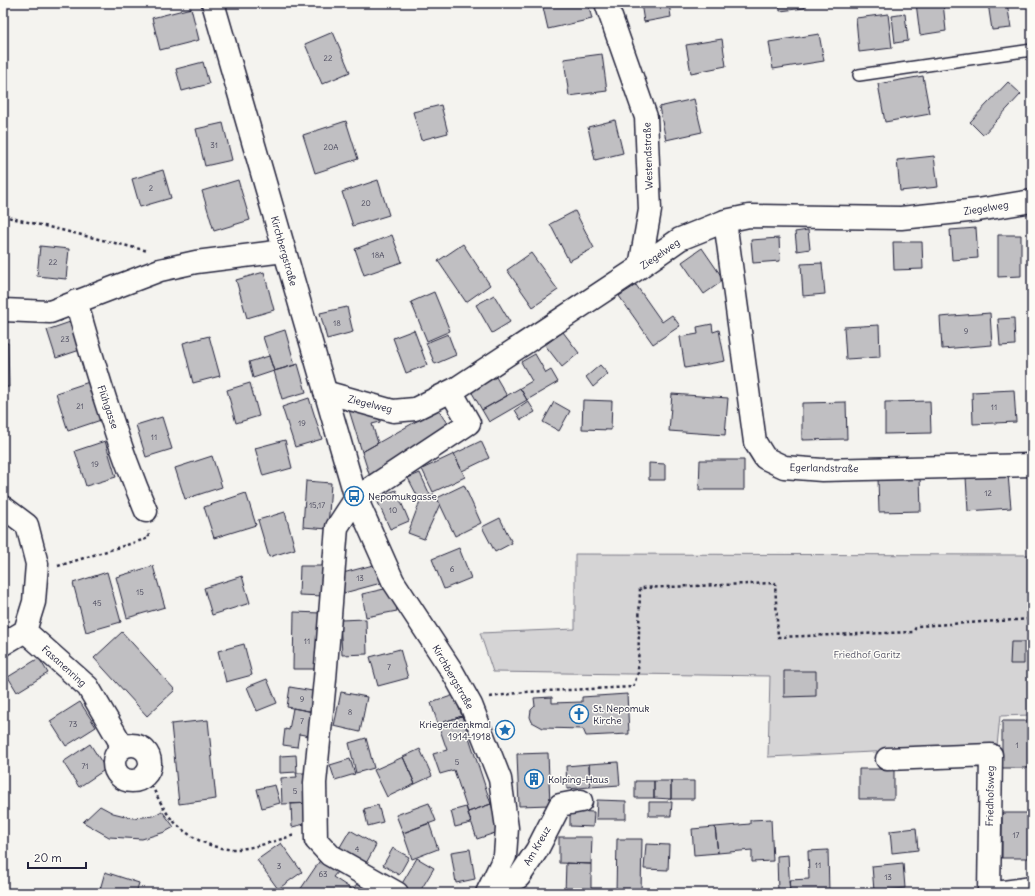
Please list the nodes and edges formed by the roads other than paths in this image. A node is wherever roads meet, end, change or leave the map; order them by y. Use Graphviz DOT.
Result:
graph roads {
  1 [pos="213,3"];
  2 [pos="606,3"];
  3 [pos="1032,50"];
  4 [pos="859,75"];
  5 [pos="1032,201"];
  6 [pos="725,221"];
  7 [pos="284,251"];
  8 [pos="640,268"];
  9 [pos="76,302"];
  10 [pos="3,310"];
  11 [pos="451,391"];
  12 [pos="325,392"];
  13 [pos="1032,465"];
  14 [pos="356,498"];
  15 [pos="3,507"];
  16 [pos="146,511"];
  17 [pos="25,631"];
  18 [pos="3,644"];
  19 [pos="887,759"];
  20 [pos="146,775"];
  21 [pos="581,801"];
  22 [pos="1032,888"];
  23 [pos="490,892"];
  24 [pos="397,893"];
  25 [pos="989,893"];
  26 [pos="996,893"];
  1 -- 7 [label="street, Kirchbergstraße"];
  2 -- 8 [label="street, Westendstraße"];
  3 -- 4 [label="lane"];
  5 -- 6 [label="street, Ziegelweg"];
  6 -- 8 [label="street, Ziegelweg"];
  6 -- 13 [label="street, Egerlandstraße"];
  7 -- 9 [label="street"];
  7 -- 12 [label="street, Kirchbergstraße"];
  8 -- 11 [label="street, Ziegelweg"];
  9 -- 10 [label="street"];
  9 -- 16 [label="street, Flühgasse"];
  11 -- 12 [label="street, Ziegelweg"];
  11 -- 14 [label="street"];
  12 -- 14 [label="street, Kirchbergstraße"];
  14 -- 23 [label="street, Kirchbergstraße"];
  14 -- 24 [label="street"];
  15 -- 17 [label="street"];
  17 -- 18 [label="street"];
  17 -- 20 [label="street, Fasanenring"];
  19 -- 25 [label="street, Friedhofsweg"];
  21 -- 23 [label="street, Am Kreuz"];
  22 -- 26 [label="street"];
}
